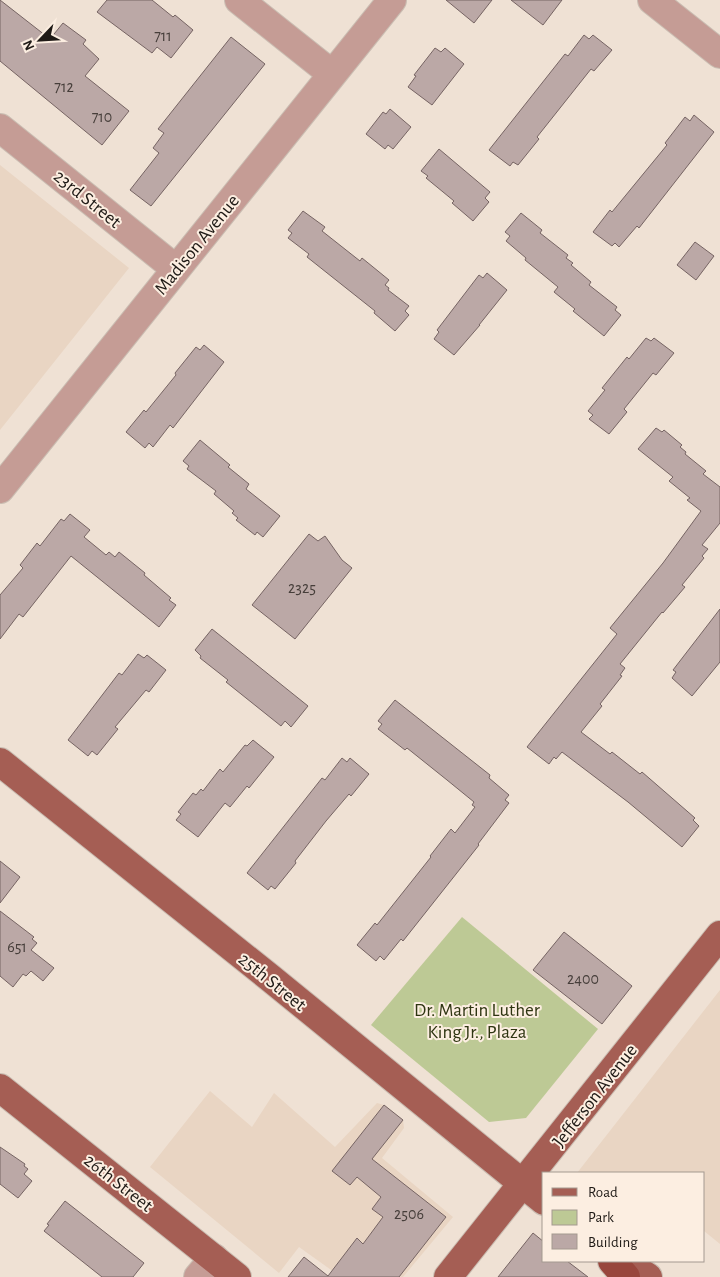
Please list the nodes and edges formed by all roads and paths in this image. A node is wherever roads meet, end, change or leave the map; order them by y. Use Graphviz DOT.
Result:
graph roads {
  1 [pos="239,0"];
  2 [pos="392,0"];
  3 [pos="652,0"];
  4 [pos="720,54"];
  5 [pos="332,74"];
  6 [pos="0,128"];
  7 [pos="176,269"];
  8 [pos="0,489"];
  9 [pos="0,762"];
  10 [pos="720,935"];
  11 [pos="0,1088"];
  12 [pos="548,1172"];
  13 [pos="542,1181"];
  14 [pos="533,1193"];
  15 [pos="613,1262"];
  16 [pos="625,1262"];
  17 [pos="206,1268"];
  18 [pos="237,1277"];
  19 [pos="448,1277"];
  20 [pos="626,1277"];
  21 [pos="648,1277"];
  1 -- 5 [label="street"];
  2 -- 5 [label="street, Madison Avenue"];
  3 -- 4 [label="street"];
  5 -- 7 [label="street, Madison Avenue"];
  6 -- 7 [label="street, 23rd Street"];
  7 -- 8 [label="street, Madison Avenue"];
  9 -- 14 [label="main road, 25th Street"];
  10 -- 12 [label="main road, Jefferson Avenue"];
  11 -- 17 [label="main road, 26th Street"];
  13 -- 14 [label="main road, Jefferson Avenue"];
  14 -- 19 [label="main road, Jefferson Avenue"];
  15 -- 20 [label="highway"];
  16 -- 21 [label="main road"];
  17 -- 18 [label="main road, 26th Street"];
}
